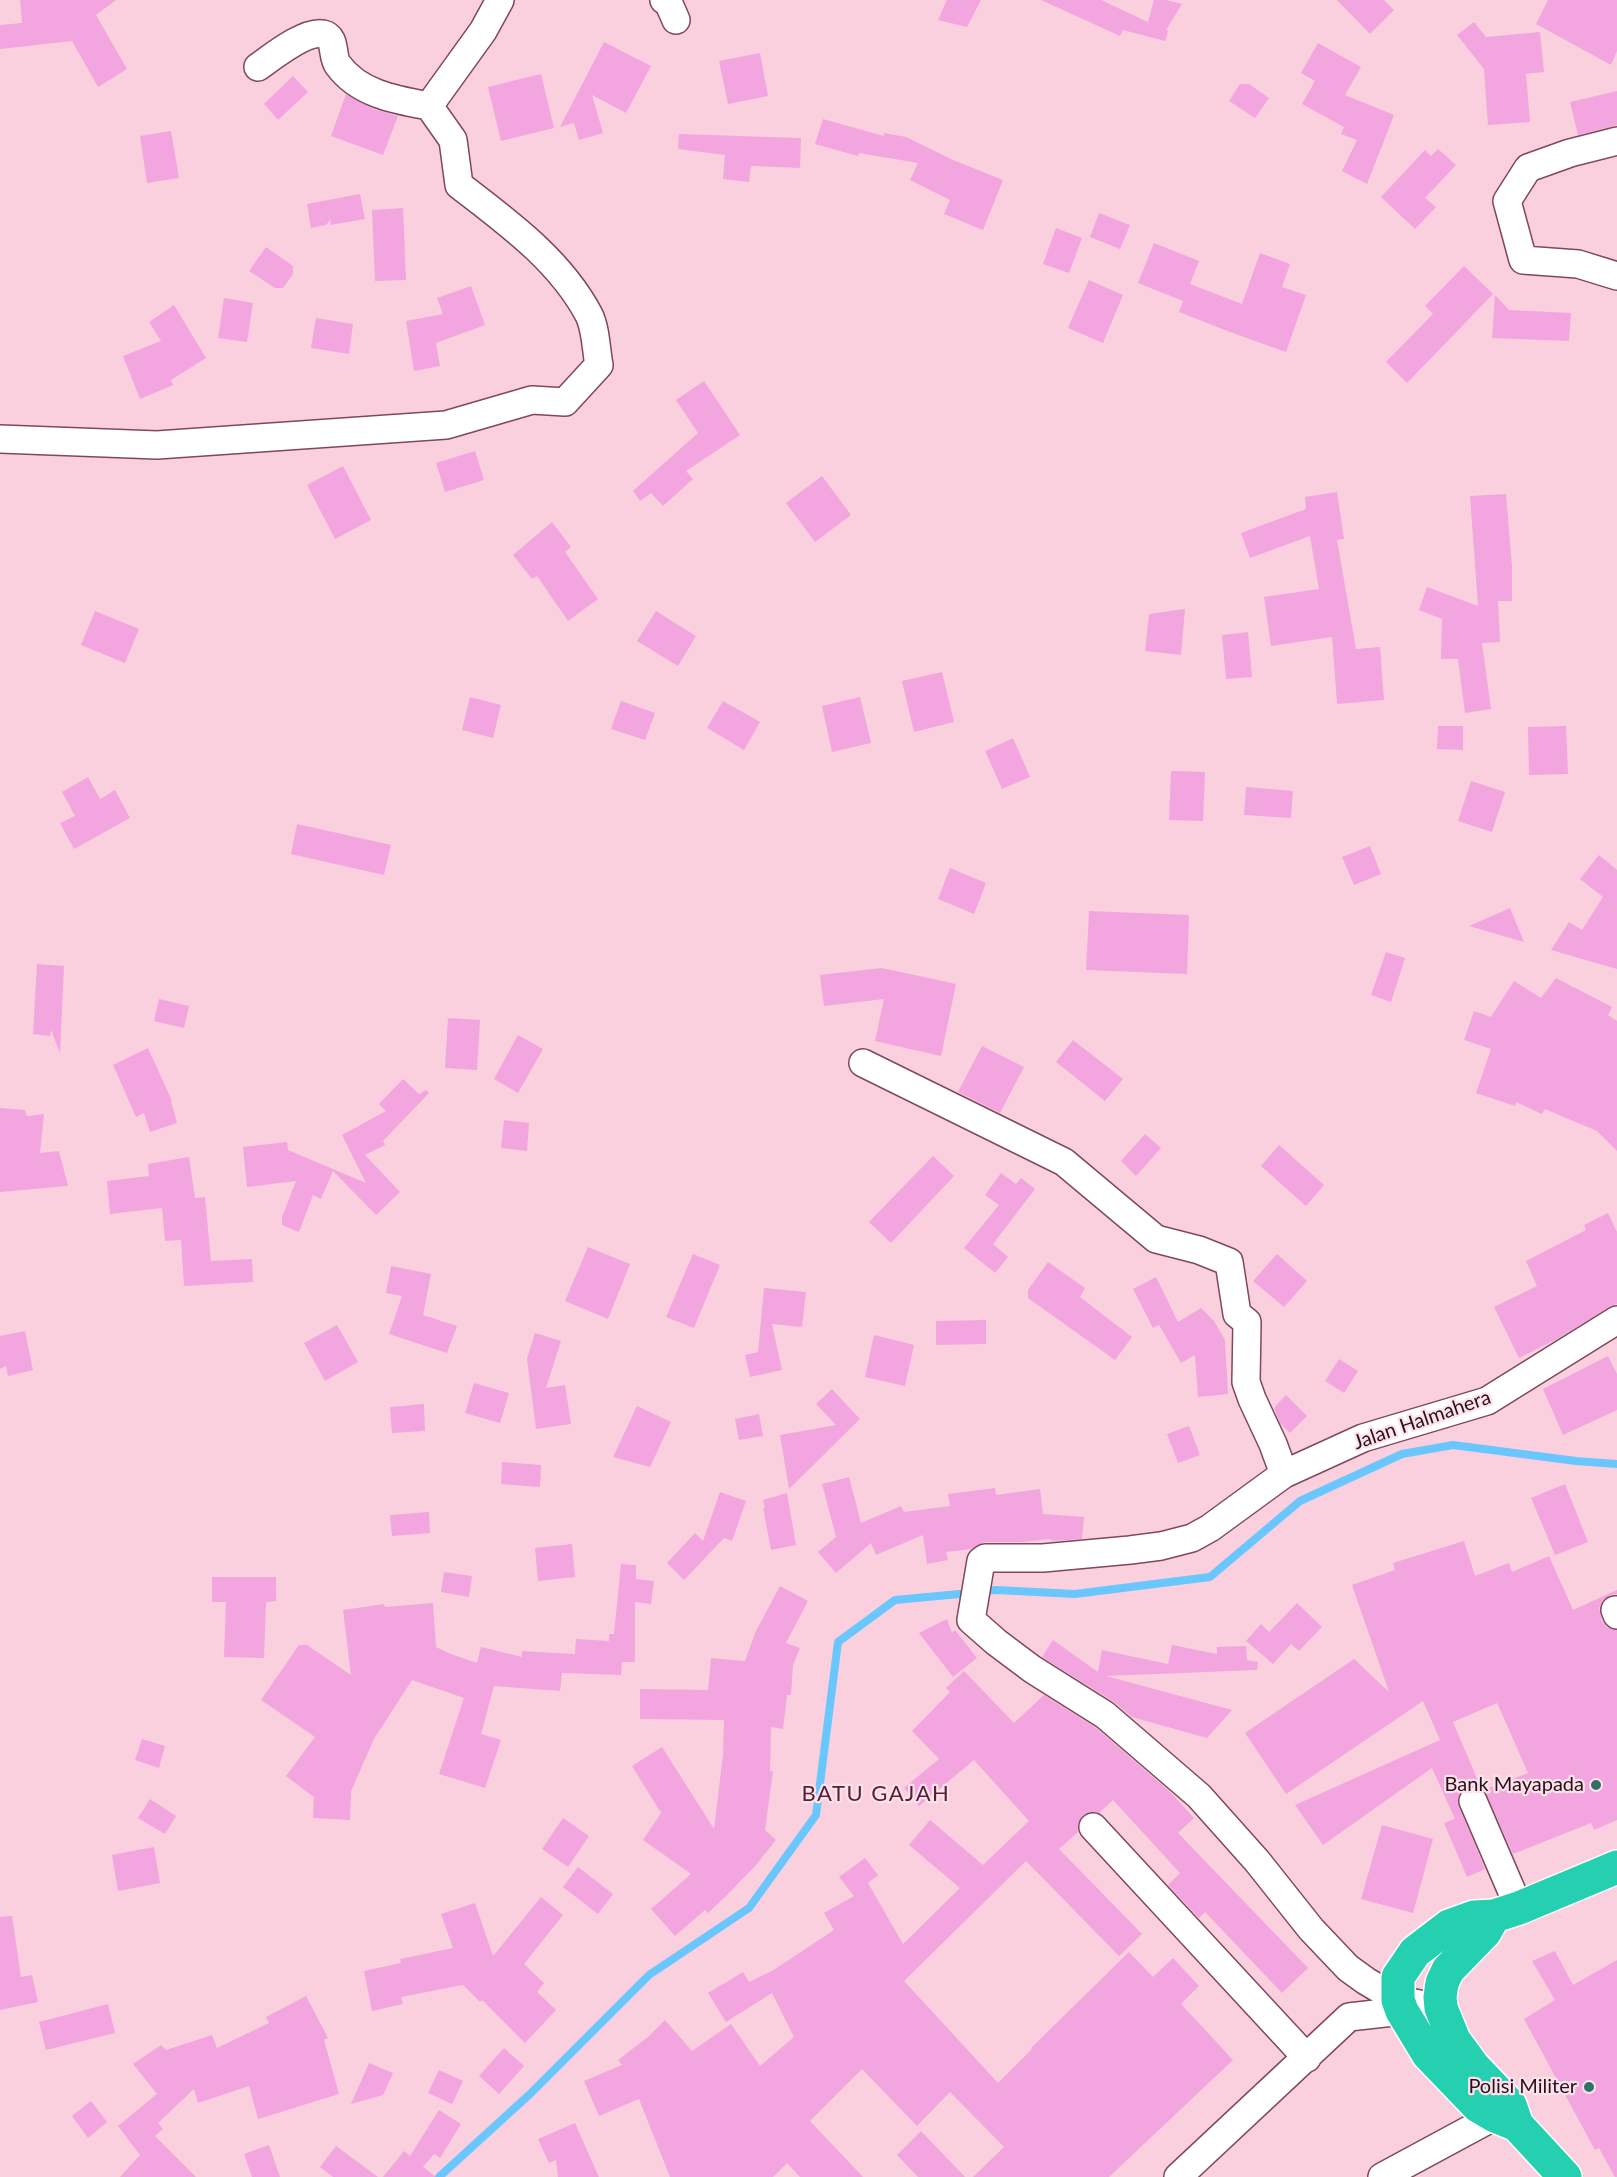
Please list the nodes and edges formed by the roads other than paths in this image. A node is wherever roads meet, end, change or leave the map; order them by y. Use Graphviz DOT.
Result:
graph roads {
  1 [pos="500,0"];
  2 [pos="258,67"];
  3 [pos="429,106"];
  4 [pos="1617,141"];
  5 [pos="1617,276"];
  6 [pos="0,439"];
  7 [pos="863,1063"];
  8 [pos="1617,1320"];
  9 [pos="1284,1474"];
  10 [pos="1473,1801"];
  11 [pos="1093,1827"];
  12 [pos="1617,1867"];
  13 [pos="1507,1912"];
  14 [pos="1441,1996"];
  15 [pos="1400,2005"];
  16 [pos="1307,2058"];
  17 [pos="1507,2115"];
  18 [pos="1178,2177"];
  19 [pos="1382,2177"];
  20 [pos="1565,2177"];
  1 -- 3 [label="street"];
  2 -- 3 [label="street"];
  3 -- 6 [label="street"];
  4 -- 5 [label="street"];
  7 -- 9 [label="street"];
  8 -- 9 [label="street, Jalan Halmahera"];
  9 -- 15 [label="street, Jalan Halmahera"];
  10 -- 13 [label="street"];
  11 -- 16 [label="street"];
  12 -- 13 [label="highway"];
  13 -- 14 [label="highway"];
  13 -- 15 [label="highway"];
  14 -- 15 [label="street"];
  14 -- 17 [label="highway"];
  15 -- 16 [label="street"];
  15 -- 17 [label="highway"];
  16 -- 18 [label="street"];
  17 -- 19 [label="street"];
  17 -- 20 [label="highway"];
}
